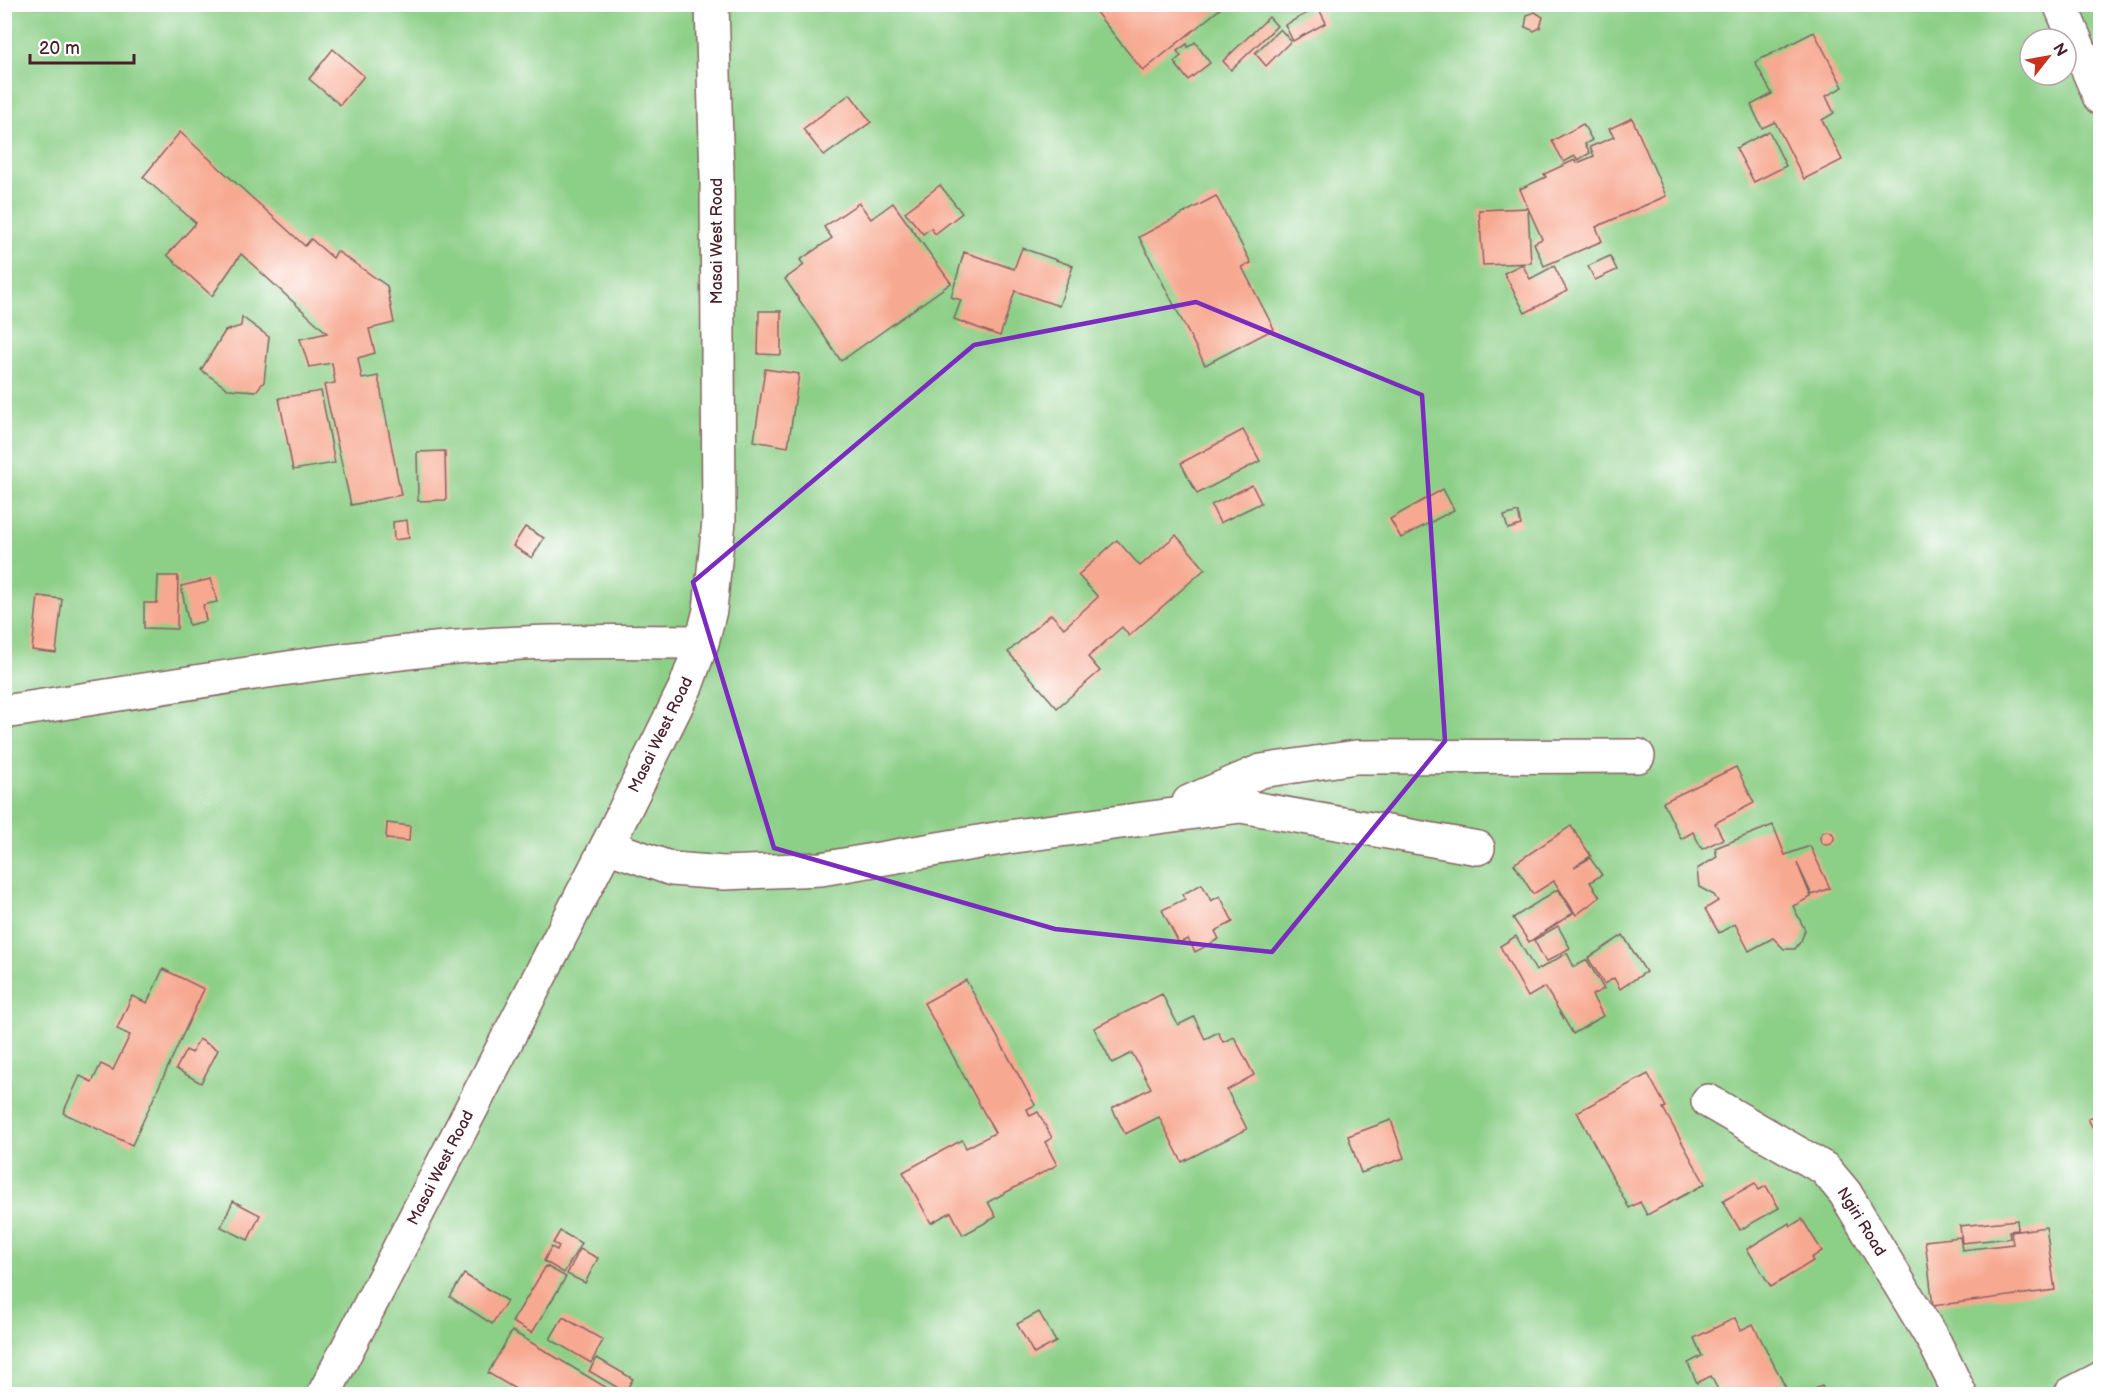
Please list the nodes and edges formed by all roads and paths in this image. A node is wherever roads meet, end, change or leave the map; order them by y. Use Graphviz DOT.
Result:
graph roads {
  1 [pos="712,4"];
  2 [pos="2060,4"];
  3 [pos="2093,62"];
  4 [pos="2100,98"];
  5 [pos="702,642"];
  6 [pos="4,712"];
  7 [pos="1638,756"];
  8 [pos="1155,818"];
  9 [pos="607,846"];
  10 [pos="1478,848"];
  11 [pos="1708,1101"];
  12 [pos="2100,1379"];
  13 [pos="324,1395"];
  14 [pos="1960,1395"];
  15 [pos="2071,1395"];
  1 -- 5 [label="street, Masai West Road"];
  2 -- 3 [label="street"];
  3 -- 4 [label="street"];
  5 -- 6 [label="street"];
  5 -- 9 [label="street, Masai West Road"];
  7 -- 8 [label="street"];
  8 -- 9 [label="street"];
  8 -- 10 [label="street"];
  9 -- 13 [label="street, Masai West Road"];
  11 -- 14 [label="street, Ngiri Road"];
  12 -- 15 [label="street"];
}
